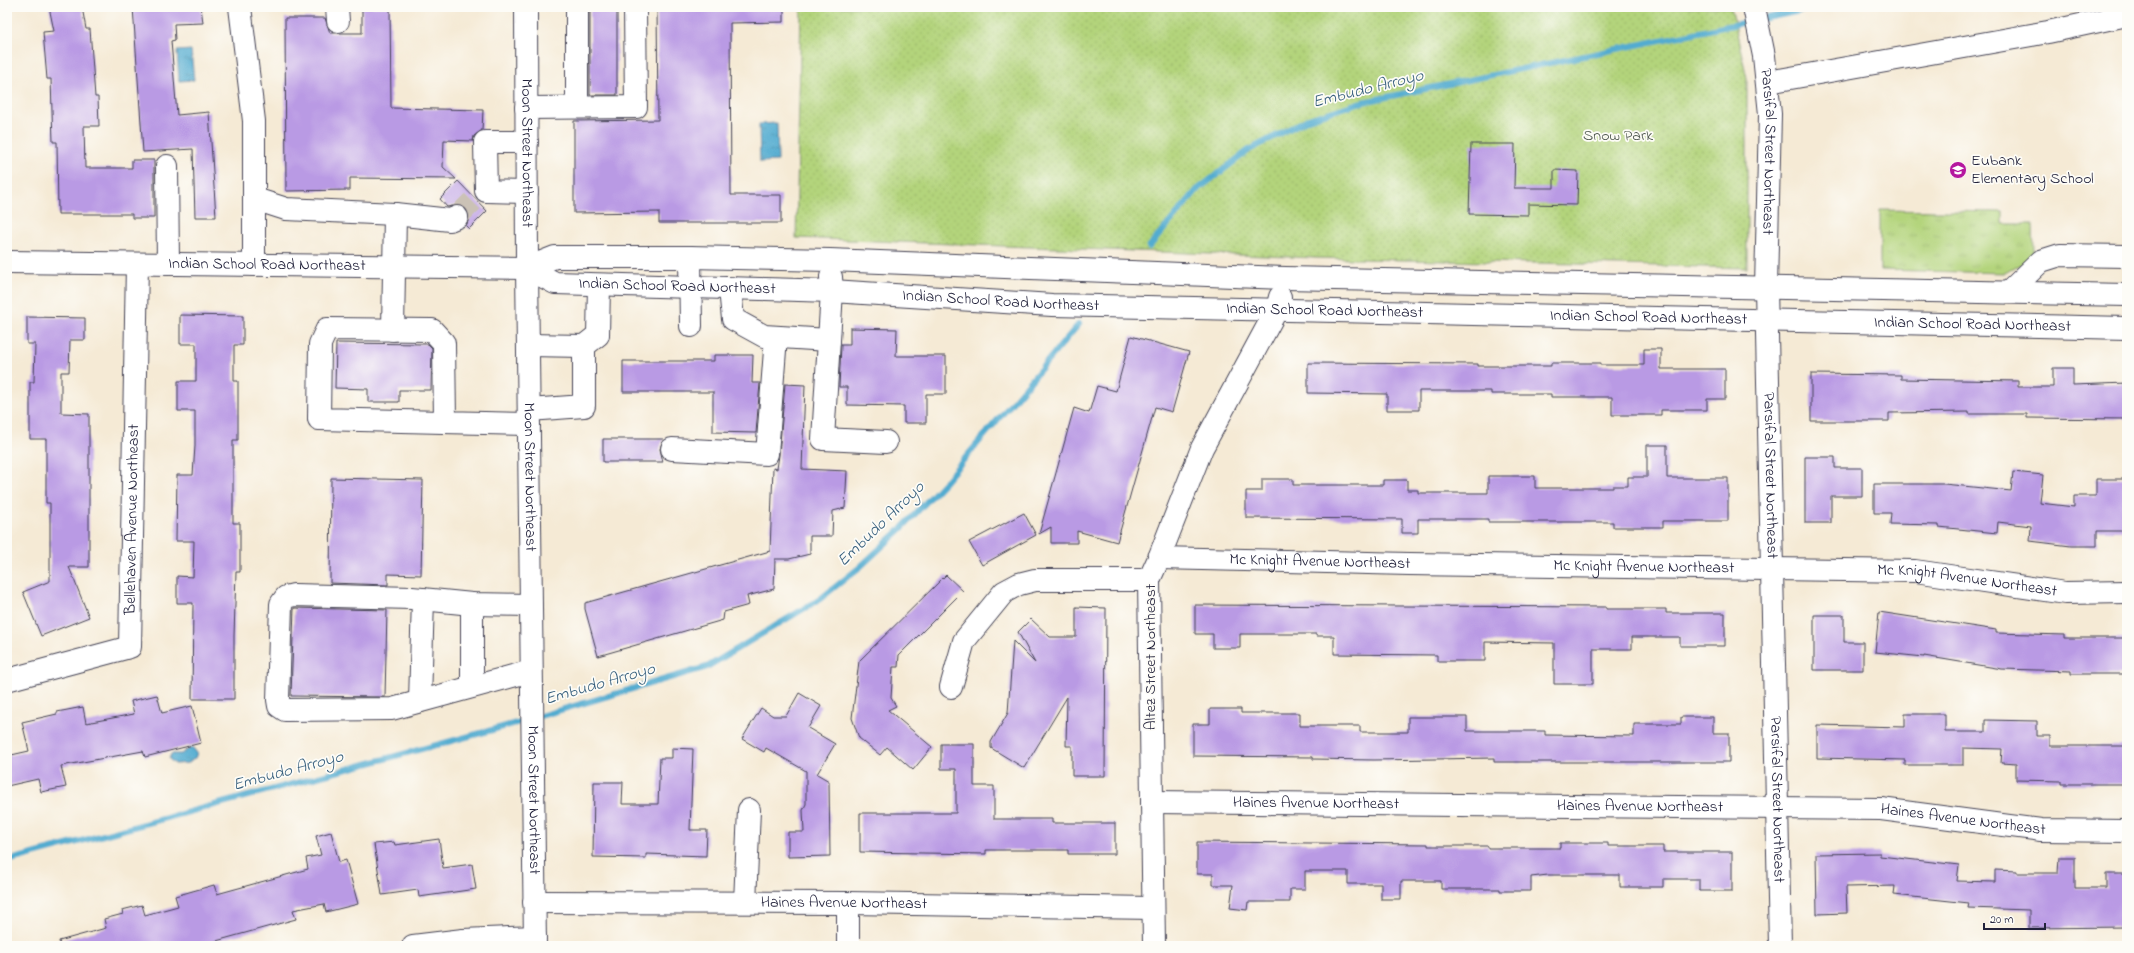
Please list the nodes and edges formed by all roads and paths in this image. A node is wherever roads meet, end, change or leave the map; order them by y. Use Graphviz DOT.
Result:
graph roads {
  1 [pos="240,7"];
  2 [pos="526,7"];
  3 [pos="578,7"];
  4 [pos="635,7"];
  5 [pos="1754,7"];
  6 [pos="2127,16"];
  7 [pos="1768,82"];
  8 [pos="578,107"];
  9 [pos="526,108"];
  10 [pos="527,142"];
  11 [pos="168,166"];
  12 [pos="527,192"];
  13 [pos="255,199"];
  14 [pos="396,214"];
  15 [pos="457,217"];
  16 [pos="2127,256"];
  17 [pos="690,257"];
  18 [pos="830,260"];
  19 [pos="7,262"];
  20 [pos="137,264"];
  21 [pos="168,264"];
  22 [pos="254,265"];
  23 [pos="394,266"];
  24 [pos="527,268"];
  25 [pos="1285,278"];
  26 [pos="599,285"];
  27 [pos="1766,287"];
  28 [pos="691,288"];
  29 [pos="730,289"];
  30 [pos="832,291"];
  31 [pos="2009,292"];
  32 [pos="2127,295"];
  33 [pos="1278,309"];
  34 [pos="1766,320"];
  35 [pos="691,326"];
  36 [pos="2127,328"];
  37 [pos="393,330"];
  38 [pos="776,337"];
  39 [pos="829,340"];
  40 [pos="528,345"];
  41 [pos="584,346"];
  42 [pos="529,417"];
  43 [pos="445,422"];
  44 [pos="886,442"];
  45 [pos="672,449"];
  46 [pos="1159,558"];
  47 [pos="1772,570"];
  48 [pos="1149,580"];
  49 [pos="2127,592"];
  50 [pos="423,599"];
  51 [pos="472,604"];
  52 [pos="530,605"];
  53 [pos="531,671"];
  54 [pos="7,680"];
  55 [pos="472,686"];
  56 [pos="951,687"];
  57 [pos="420,701"];
  58 [pos="1152,802"];
  59 [pos="1776,808"];
  60 [pos="749,810"];
  61 [pos="2127,831"];
  62 [pos="534,902"];
  63 [pos="745,902"];
  64 [pos="848,903"];
  65 [pos="1153,908"];
  66 [pos="535,941"];
  67 [pos="414,946"];
  68 [pos="848,946"];
  69 [pos="1154,946"];
  70 [pos="1780,946"];
  1 -- 13 [label="street"];
  2 -- 9 [label="street, Moon Street Northeast"];
  3 -- 8 [label="street"];
  4 -- 8 [label="street"];
  5 -- 7 [label="street, Parsifal Street Northeast"];
  6 -- 7 [label="street"];
  7 -- 27 [label="street, Parsifal Street Northeast"];
  8 -- 9 [label="street"];
  9 -- 10 [label="street, Moon Street Northeast"];
  10 -- 12 [label="street, Moon Street Northeast"];
  10 -- 12 [label="street"];
  11 -- 21 [label="street"];
  12 -- 24 [label="street, Moon Street Northeast"];
  13 -- 14 [label="street"];
  13 -- 22 [label="street"];
  14 -- 15 [label="street"];
  14 -- 23 [label="street"];
  16 -- 31 [label="street"];
  17 -- 18 [label="street, Indian School Road Northeast"];
  17 -- 24 [label="street, Indian School Road Northeast"];
  17 -- 28 [label="street"];
  18 -- 25 [label="street, Indian School Road Northeast"];
  18 -- 30 [label="street"];
  19 -- 20 [label="street, Indian School Road Northeast"];
  20 -- 21 [label="street, Indian School Road Northeast"];
  20 -- 54 [label="street, Bellehaven Avenue Northeast"];
  21 -- 22 [label="street, Indian School Road Northeast"];
  22 -- 23 [label="street, Indian School Road Northeast"];
  23 -- 24 [label="street, Indian School Road Northeast"];
  23 -- 37 [label="street"];
  24 -- 26 [label="street, Indian School Road Northeast"];
  24 -- 40 [label="street, Moon Street Northeast"];
  25 -- 27 [label="street, Indian School Road Northeast"];
  25 -- 33 [label="street, Altez Street Northeast"];
  26 -- 28 [label="street, Indian School Road Northeast"];
  26 -- 41 [label="street"];
  27 -- 31 [label="street, Indian School Road Northeast"];
  27 -- 34 [label="street, Parsifal Street Northeast"];
  28 -- 29 [label="street, Indian School Road Northeast"];
  28 -- 35 [label="street"];
  29 -- 30 [label="street, Indian School Road Northeast"];
  29 -- 38 [label="street"];
  30 -- 33 [label="street, Indian School Road Northeast"];
  30 -- 39 [label="street"];
  31 -- 32 [label="street, Indian School Road Northeast"];
  33 -- 34 [label="street, Indian School Road Northeast"];
  33 -- 46 [label="street, Altez Street Northeast"];
  34 -- 36 [label="street, Indian School Road Northeast"];
  34 -- 47 [label="street, Parsifal Street Northeast"];
  37 -- 43 [label="street"];
  37 -- 43 [label="street"];
  38 -- 39 [label="street"];
  38 -- 45 [label="street"];
  39 -- 44 [label="street"];
  40 -- 41 [label="street"];
  40 -- 42 [label="street, Moon Street Northeast"];
  41 -- 42 [label="street"];
  42 -- 43 [label="street"];
  42 -- 52 [label="street, Moon Street Northeast"];
  46 -- 47 [label="street, Mc Knight Avenue Northeast"];
  46 -- 48 [label="street, Altez Street Northeast"];
  47 -- 49 [label="street, Mc Knight Avenue Northeast"];
  47 -- 59 [label="street, Parsifal Street Northeast"];
  48 -- 56 [label="street"];
  48 -- 58 [label="street, Altez Street Northeast"];
  50 -- 51 [label="street"];
  50 -- 57 [label="street"];
  50 -- 57 [label="street"];
  51 -- 52 [label="street"];
  51 -- 55 [label="street"];
  52 -- 53 [label="street, Moon Street Northeast"];
  53 -- 55 [label="street"];
  53 -- 62 [label="street, Moon Street Northeast"];
  55 -- 57 [label="street"];
  58 -- 59 [label="street, Haines Avenue Northeast"];
  58 -- 65 [label="street, Altez Street Northeast"];
  59 -- 61 [label="street, Haines Avenue Northeast"];
  59 -- 70 [label="street, Parsifal Street Northeast"];
  60 -- 63 [label="street"];
  62 -- 63 [label="street, Haines Avenue Northeast"];
  62 -- 66 [label="street, Moon Street Northeast"];
  63 -- 64 [label="street, Haines Avenue Northeast"];
  64 -- 65 [label="street, Haines Avenue Northeast"];
  64 -- 68 [label="street"];
  65 -- 69 [label="street, Altez Street Northeast"];
  66 -- 67 [label="street"];
}
